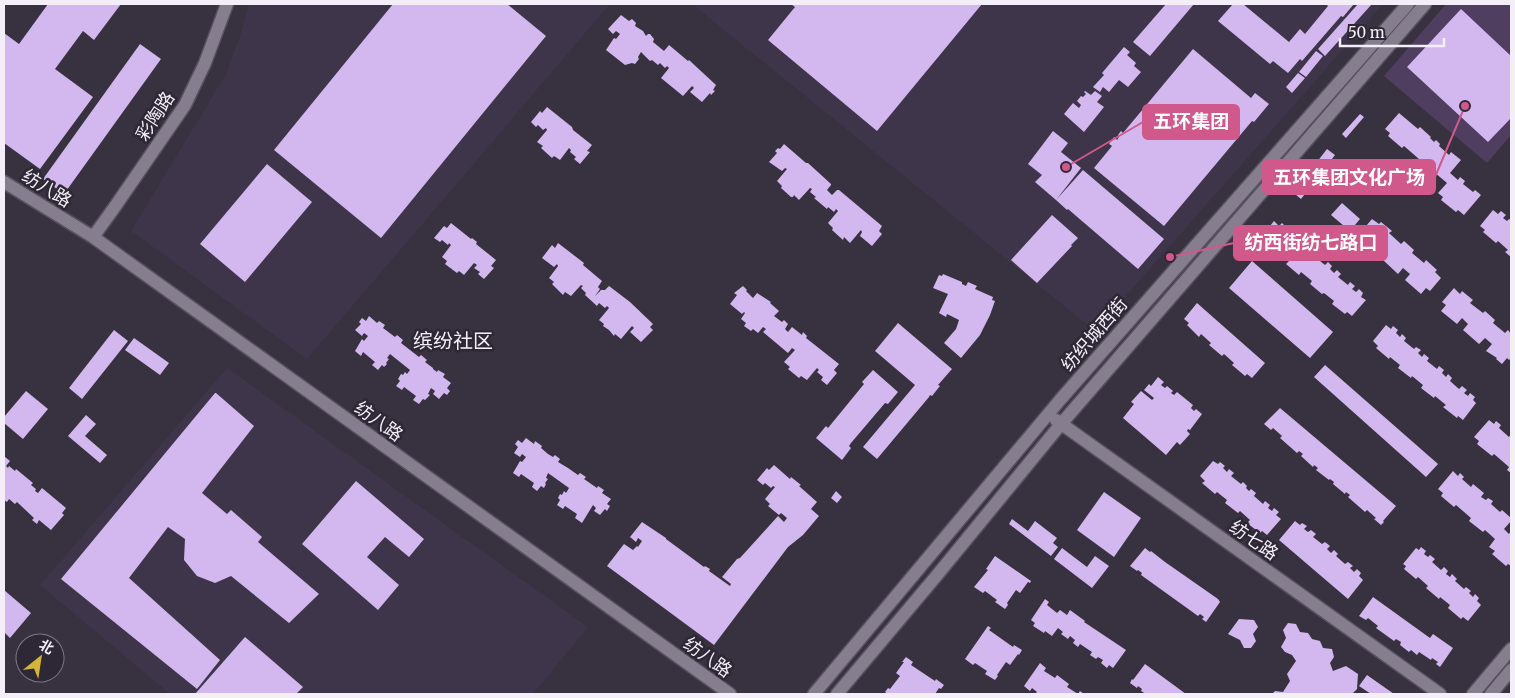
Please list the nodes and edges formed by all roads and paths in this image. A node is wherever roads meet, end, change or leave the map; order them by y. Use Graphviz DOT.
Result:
graph roads {
  1 [pos="227,4"];
  2 [pos="1408,4"];
  3 [pos="1424,4"];
  4 [pos="4,182"];
  5 [pos="93,237"];
  6 [pos="1048,414"];
  7 [pos="1061,424"];
  8 [pos="1511,649"];
  9 [pos="1511,670"];
  10 [pos="730,694"];
  11 [pos="814,694"];
  12 [pos="837,694"];
  13 [pos="1440,694"];
  14 [pos="1473,694"];
  15 [pos="1492,694"];
  1 -- 5 [label="street, 彩陶路"];
  2 -- 6 [label="street, 纺织城西街"];
  3 -- 7 [label="street, 纺织城西街"];
  4 -- 5 [label="street, 纺八路"];
  5 -- 10 [label="street, 纺八路"];
  6 -- 7 [label="street, 纺七路"];
  6 -- 11 [label="street, 纺织城西街"];
  7 -- 12 [label="street, 纺织城西街"];
  7 -- 13 [label="street, 纺七路"];
  8 -- 14 [label="street"];
  9 -- 15 [label="street"];
}
